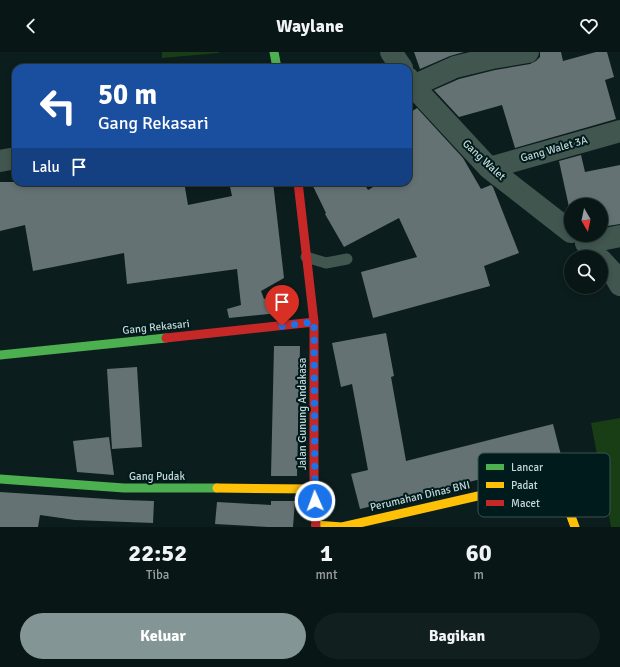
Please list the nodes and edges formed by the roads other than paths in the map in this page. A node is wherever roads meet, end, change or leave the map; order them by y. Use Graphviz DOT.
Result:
graph roads {
  1 [pos="274,52"];
  2 [pos="391,52"];
  3 [pos="528,52"];
  4 [pos="276,64"];
  5 [pos="399,64"];
  6 [pos="412,82"];
  7 [pos="412,83"];
  8 [pos="620,131"];
  9 [pos="12,159"];
  10 [pos="0,161"];
  11 [pos="489,168"];
  12 [pos="298,186"];
  13 [pos="564,227"];
  14 [pos="620,236"];
  15 [pos="608,238"];
  16 [pos="306,257"];
  17 [pos="347,260"];
  18 [pos="608,268"];
  19 [pos="620,285"];
  20 [pos="314,322"];
  21 [pos="0,356"];
  22 [pos="0,479"];
  23 [pos="314,489"];
  24 [pos="478,495"];
  25 [pos="571,517"];
  26 [pos="316,526"];
  27 [pos="342,527"];
  28 [pos="342,527"];
  29 [pos="575,527"];
  1 -- 4 [label="street"];
  2 -- 5 [label="street"];
  3 -- 6 [label="street"];
  7 -- 11 [label="street, Gang Walet"];
  8 -- 11 [label="street, Gang Walet 3A"];
  9 -- 10 [label="street"];
  11 -- 13 [label="street, Gang Walet"];
  12 -- 16 [label="street, Jalan Gunung Andakasa"];
  14 -- 15 [label="street"];
  16 -- 17 [label="lane"];
  16 -- 20 [label="street, Jalan Gunung Andakasa"];
  18 -- 19 [label="street"];
  20 -- 21 [label="street, Gang Rekasari"];
  20 -- 23 [label="street, Jalan Gunung Andakasa"];
  22 -- 23 [label="street, Gang Pudak"];
  23 -- 26 [label="street, Jalan Gunung Andakasa"];
  24 -- 28 [label="street, Perumahan Dinas BNI"];
  25 -- 29 [label="street, Perumahan Dinas BNI"];
  26 -- 27 [label="street, Perumahan Dinas BNI"];
}
